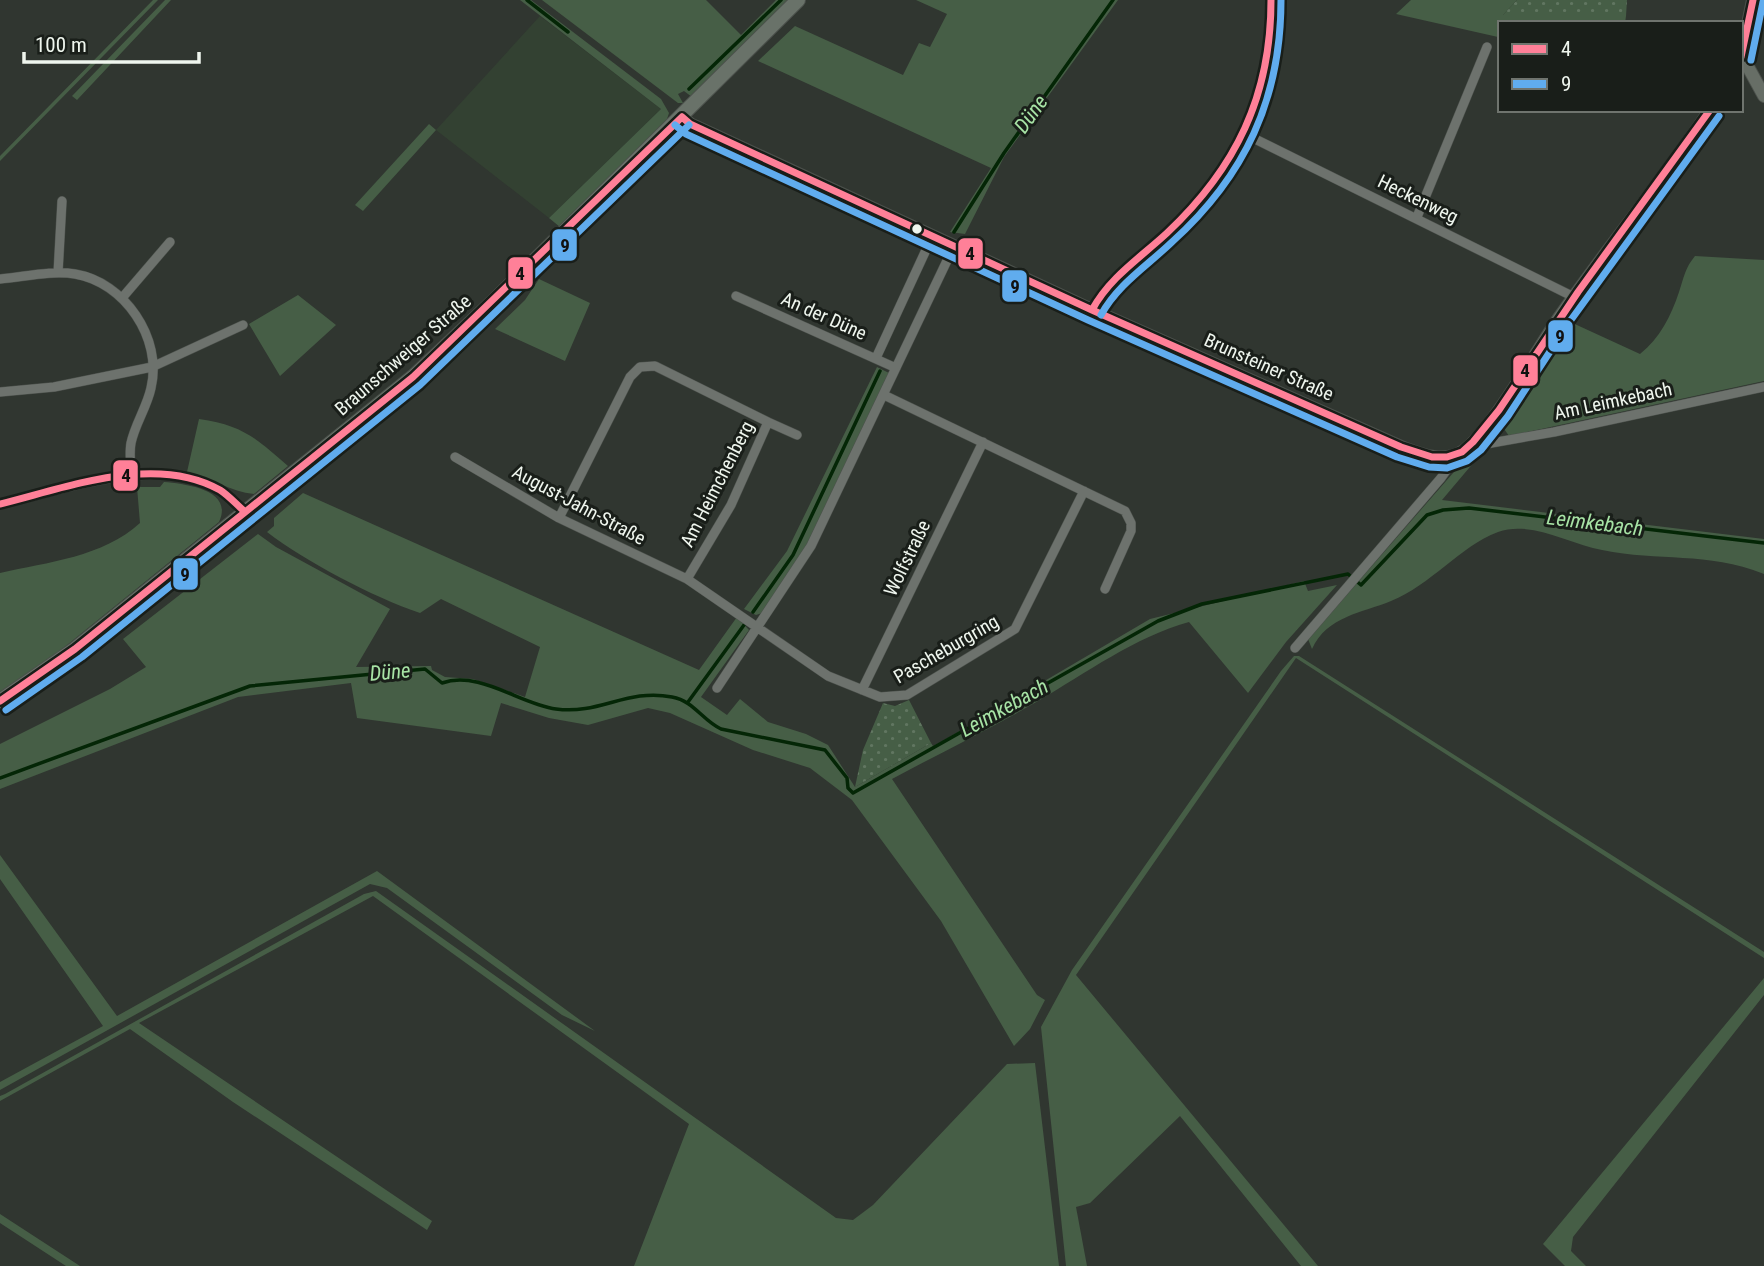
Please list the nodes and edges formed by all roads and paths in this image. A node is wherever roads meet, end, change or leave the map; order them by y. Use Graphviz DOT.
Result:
graph roads {
  1 [pos="797,0"];
  2 [pos="1271,0"];
  3 [pos="1752,0"];
  4 [pos="1487,47"];
  5 [pos="1743,51"];
  6 [pos="1743,59"];
  7 [pos="1764,96"];
  8 [pos="1709,112"];
  9 [pos="682,117"];
  10 [pos="1245,134"];
  11 [pos="62,201"];
  12 [pos="1417,217"];
  13 [pos="932,237"];
  14 [pos="170,242"];
  15 [pos="954,246"];
  16 [pos="58,273"];
  17 [pos="0,279"];
  18 [pos="736,296"];
  19 [pos="1574,297"];
  20 [pos="121,298"];
  21 [pos="1092,310"];
  22 [pos="243,325"];
  23 [pos="876,358"];
  24 [pos="152,367"];
  25 [pos="897,368"];
  26 [pos="1764,387"];
  27 [pos="0,392"];
  28 [pos="884,394"];
  29 [pos="768,422"];
  30 [pos="797,435"];
  31 [pos="983,442"];
  32 [pos="1464,450"];
  33 [pos="455,457"];
  34 [pos="131,476"];
  35 [pos="1084,491"];
  36 [pos="0,504"];
  37 [pos="244,511"];
  38 [pos="559,518"];
  39 [pos="687,579"];
  40 [pos="1105,589"];
  41 [pos="759,626"];
  42 [pos="1295,648"];
  43 [pos="716,688"];
  44 [pos="862,690"];
  45 [pos="0,701"];
  1 -- 9 [label="main road, Braunschweiger Straße"];
  2 -- 10 [label="street"];
  3 -- 5 [label="street"];
  4 -- 12 [label="street"];
  6 -- 7 [label="street"];
  8 -- 19 [label="street"];
  9 -- 13 [label="street, Brunsteiner Straße"];
  9 -- 37 [label="main road, Braunschweiger Straße"];
  10 -- 12 [label="street, Heckenweg"];
  10 -- 21 [label="street"];
  11 -- 16 [label="street"];
  12 -- 19 [label="street, Heckenweg"];
  13 -- 15 [label="street, Brunsteiner Straße"];
  13 -- 23 [label="street"];
  14 -- 20 [label="street"];
  15 -- 21 [label="street, Brunsteiner Straße"];
  15 -- 25 [label="street"];
  16 -- 17 [label="street"];
  16 -- 20 [label="street"];
  18 -- 23 [label="street, An der Düne"];
  19 -- 32 [label="street"];
  20 -- 24 [label="street"];
  21 -- 32 [label="street, Brunsteiner Straße"];
  22 -- 24 [label="street"];
  23 -- 25 [label="street, An der Düne"];
  24 -- 27 [label="street"];
  24 -- 34 [label="street"];
  25 -- 28 [label="street"];
  26 -- 32 [label="street, Am Leimkebach"];
  28 -- 31 [label="street"];
  28 -- 41 [label="street"];
  29 -- 30 [label="street"];
  29 -- 38 [label="street, Am Heimchenberg"];
  29 -- 39 [label="street, Am Heimchenberg"];
  31 -- 35 [label="street"];
  31 -- 44 [label="street, Wolfstraße"];
  32 -- 42 [label="street"];
  33 -- 38 [label="street, August-Jahn-Straße"];
  34 -- 36 [label="street"];
  34 -- 37 [label="street"];
  35 -- 40 [label="street"];
  35 -- 44 [label="street, Pascheburgring"];
  37 -- 45 [label="main road, Braunschweiger Straße"];
  38 -- 39 [label="street, August-Jahn-Straße"];
  39 -- 41 [label="street, August-Jahn-Straße"];
  41 -- 43 [label="street"];
  41 -- 44 [label="street, Pascheburgring"];
}
